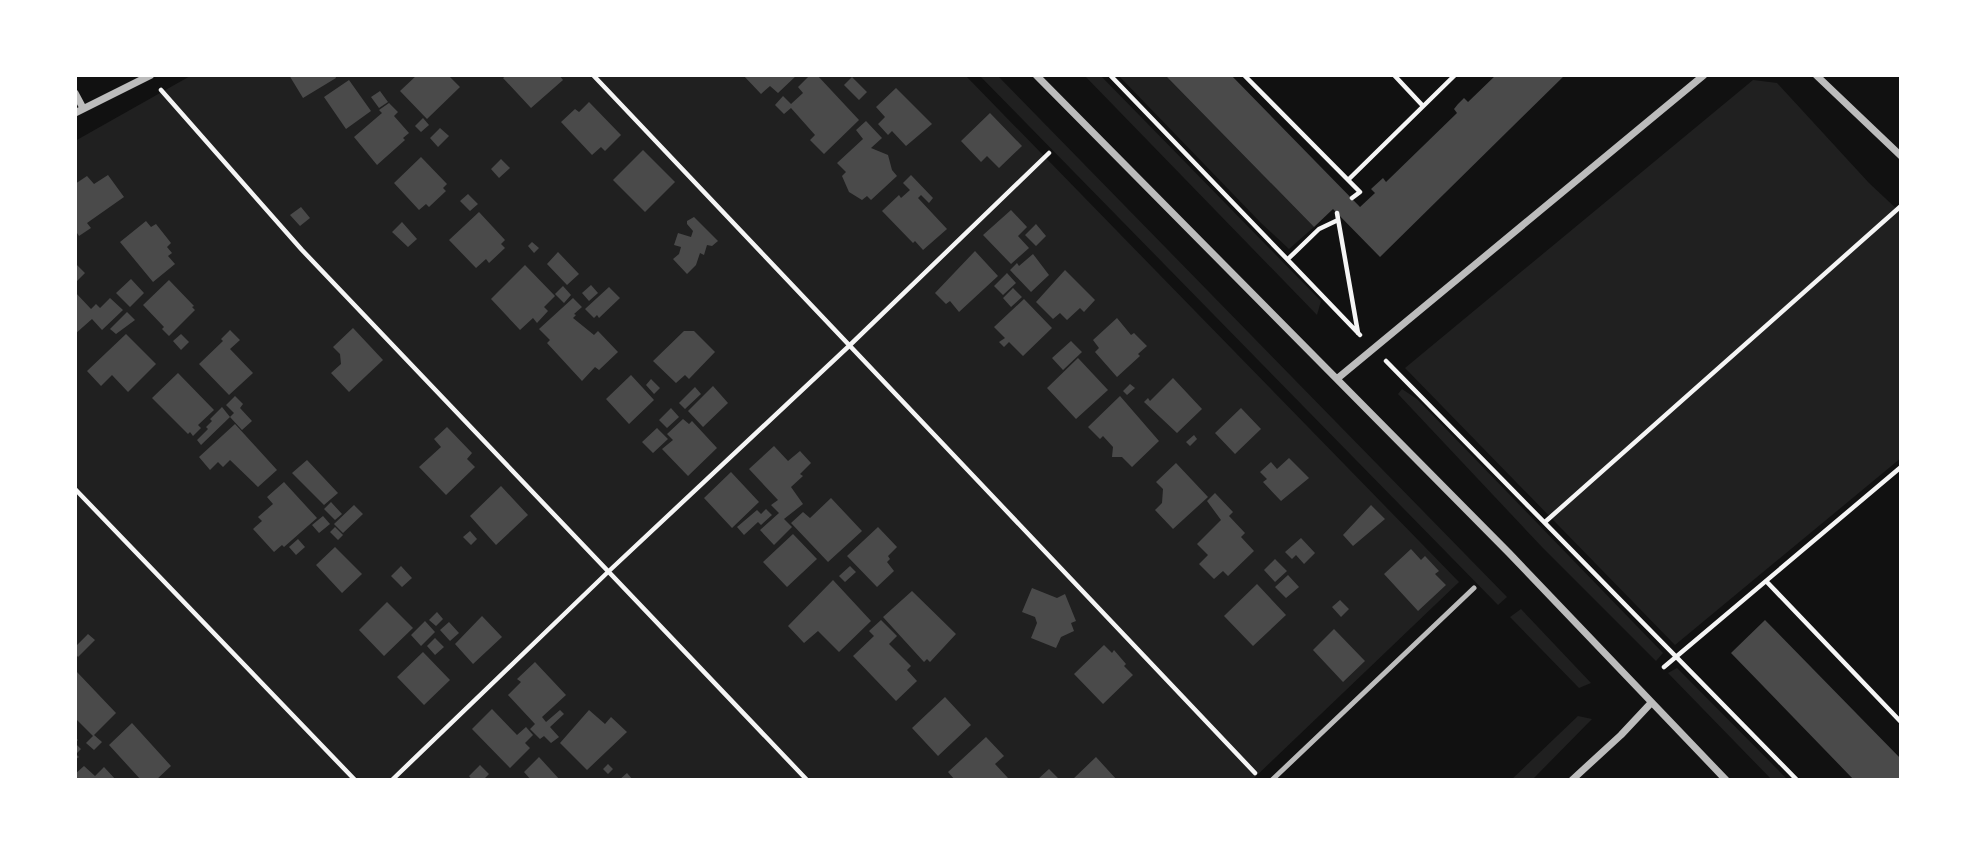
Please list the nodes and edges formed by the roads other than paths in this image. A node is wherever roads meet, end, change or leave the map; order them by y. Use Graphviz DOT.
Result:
graph roads {
  1 [pos="1036,75"];
  2 [pos="1703,75"];
  3 [pos="1816,75"];
  4 [pos="150,76"];
  5 [pos="75,93"];
  6 [pos="83,108"];
  7 [pos="75,113"];
  8 [pos="1901,156"];
  9 [pos="1338,378"];
  10 [pos="1474,588"];
  11 [pos="1651,703"];
  12 [pos="1272,780"];
  13 [pos="1572,780"];
  14 [pos="1726,780"];
  1 -- 9 [label="street"];
  2 -- 9 [label="street"];
  3 -- 8 [label="street"];
  4 -- 6 [label="street"];
  5 -- 6 [label="street"];
  6 -- 7 [label="street"];
  9 -- 11 [label="street"];
  10 -- 12 [label="lane"];
  11 -- 13 [label="street"];
  11 -- 14 [label="street"];
}
